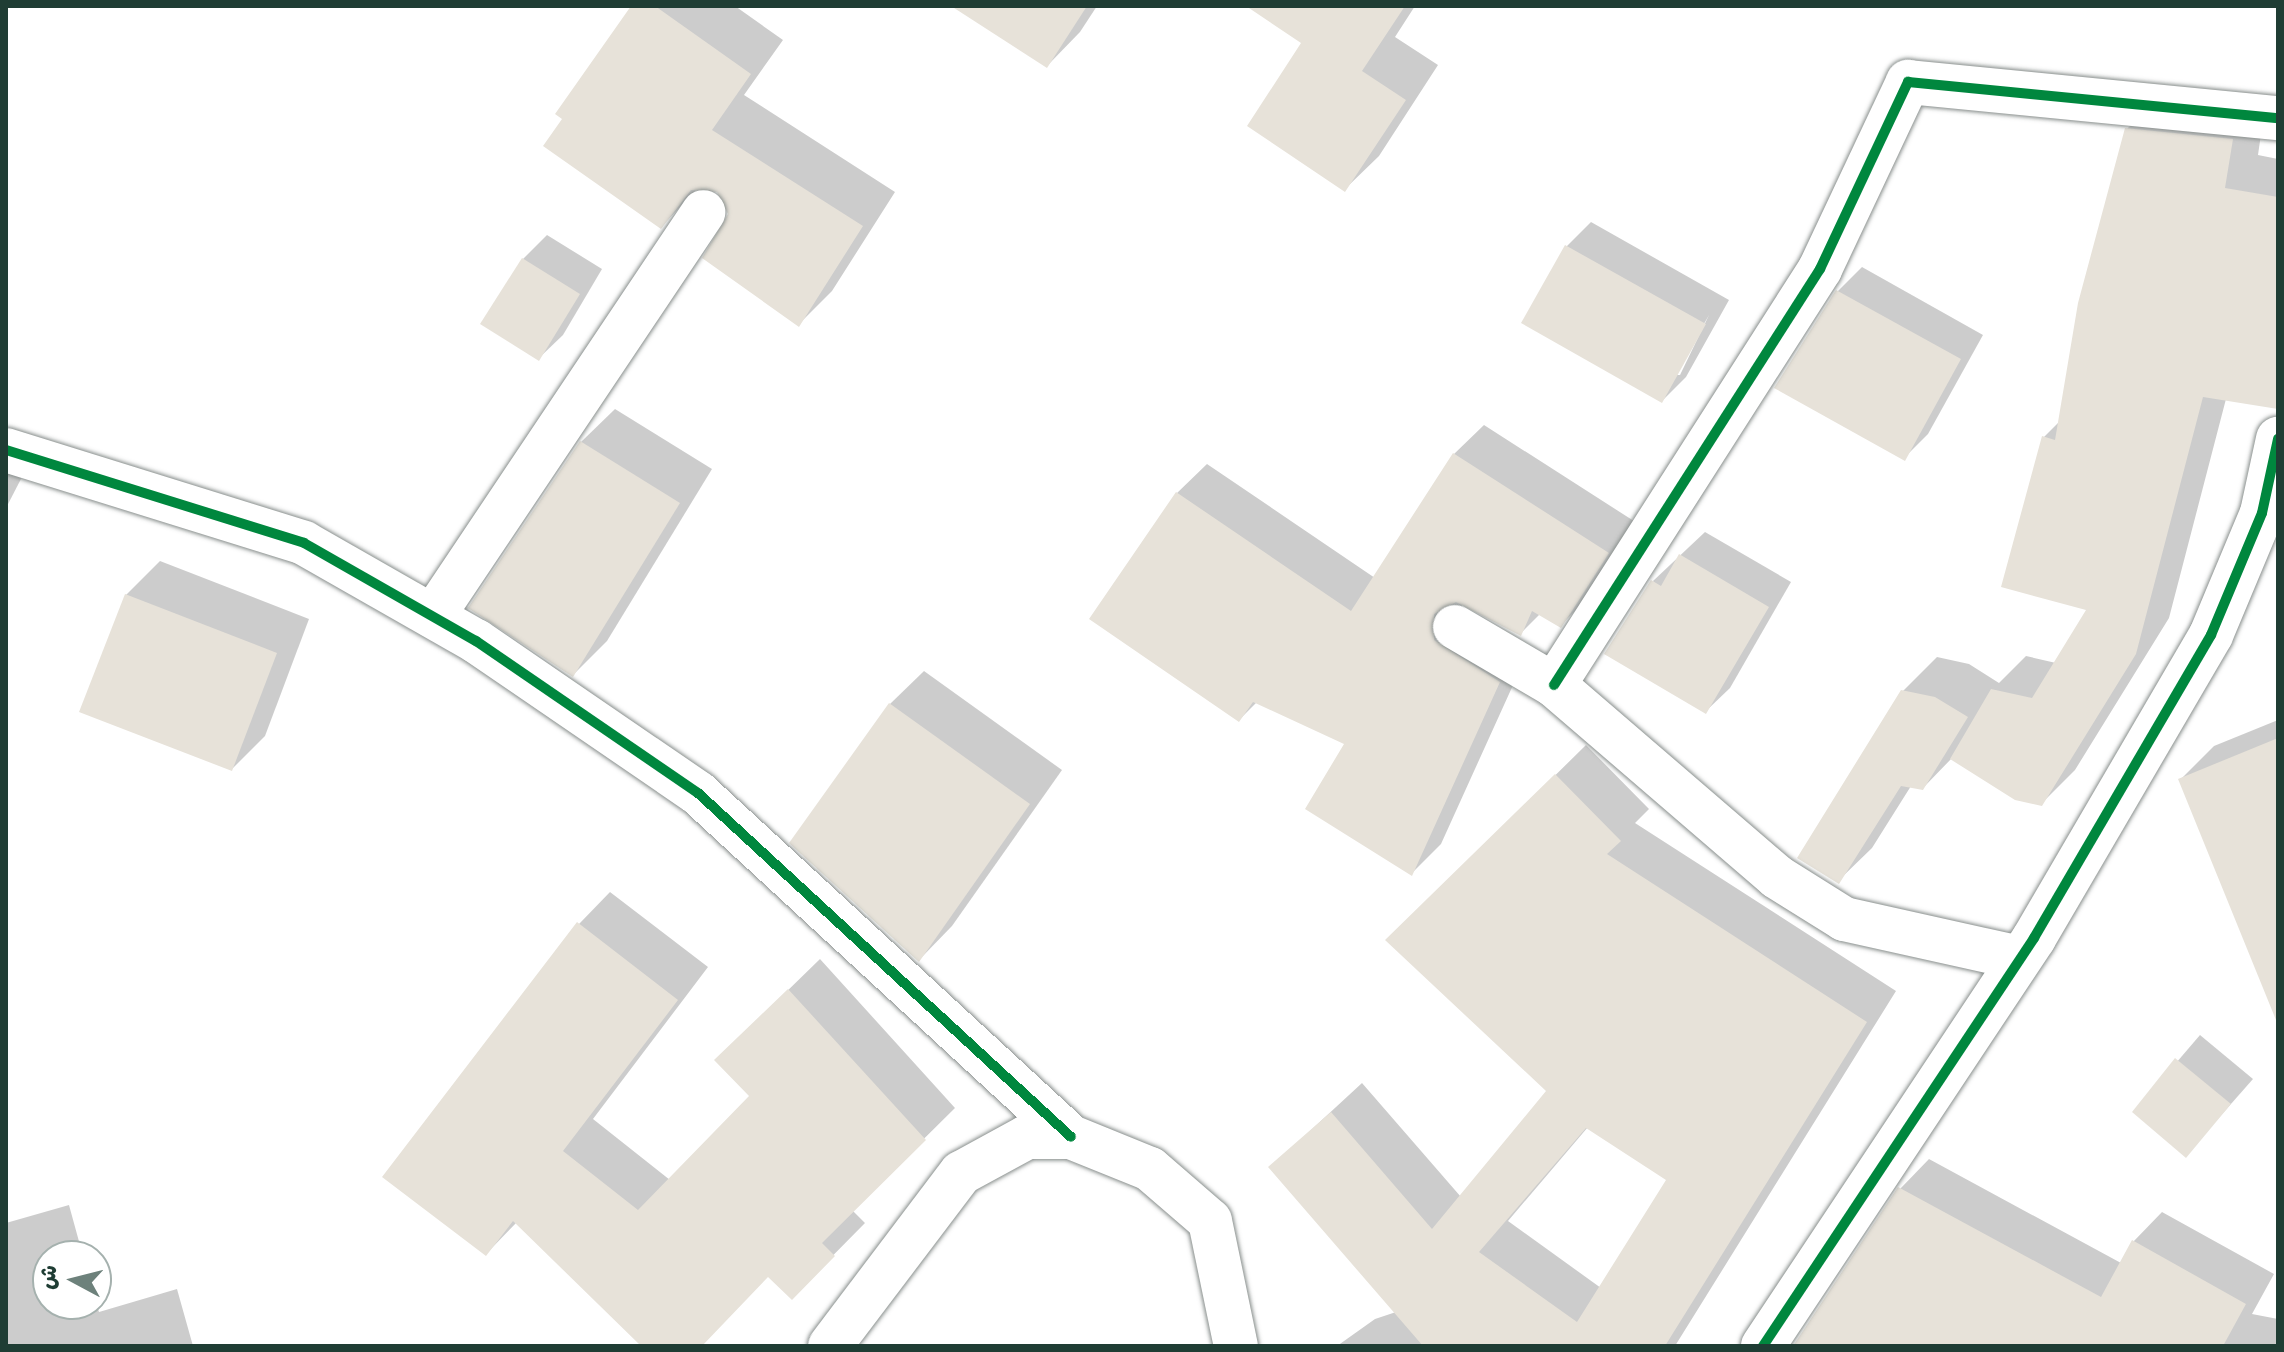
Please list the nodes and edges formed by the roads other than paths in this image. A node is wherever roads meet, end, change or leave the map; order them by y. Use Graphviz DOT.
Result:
graph roads {
  1 [pos="2278,118"];
  2 [pos="703,212"];
  3 [pos="2278,439"];
  4 [pos="6,450"];
  5 [pos="433,616"];
  6 [pos="1455,627"];
  7 [pos="1554,685"];
  8 [pos="2020,958"];
  9 [pos="1071,1137"];
  10 [pos="830,1346"];
  11 [pos="1236,1346"];
  12 [pos="1763,1346"];
  1 -- 7 [label="street"];
  2 -- 5 [label="street"];
  3 -- 8 [label="street"];
  4 -- 5 [label="street"];
  5 -- 9 [label="street"];
  6 -- 7 [label="street"];
  7 -- 8 [label="street"];
  8 -- 12 [label="street"];
  9 -- 10 [label="street"];
  9 -- 11 [label="street"];
}
